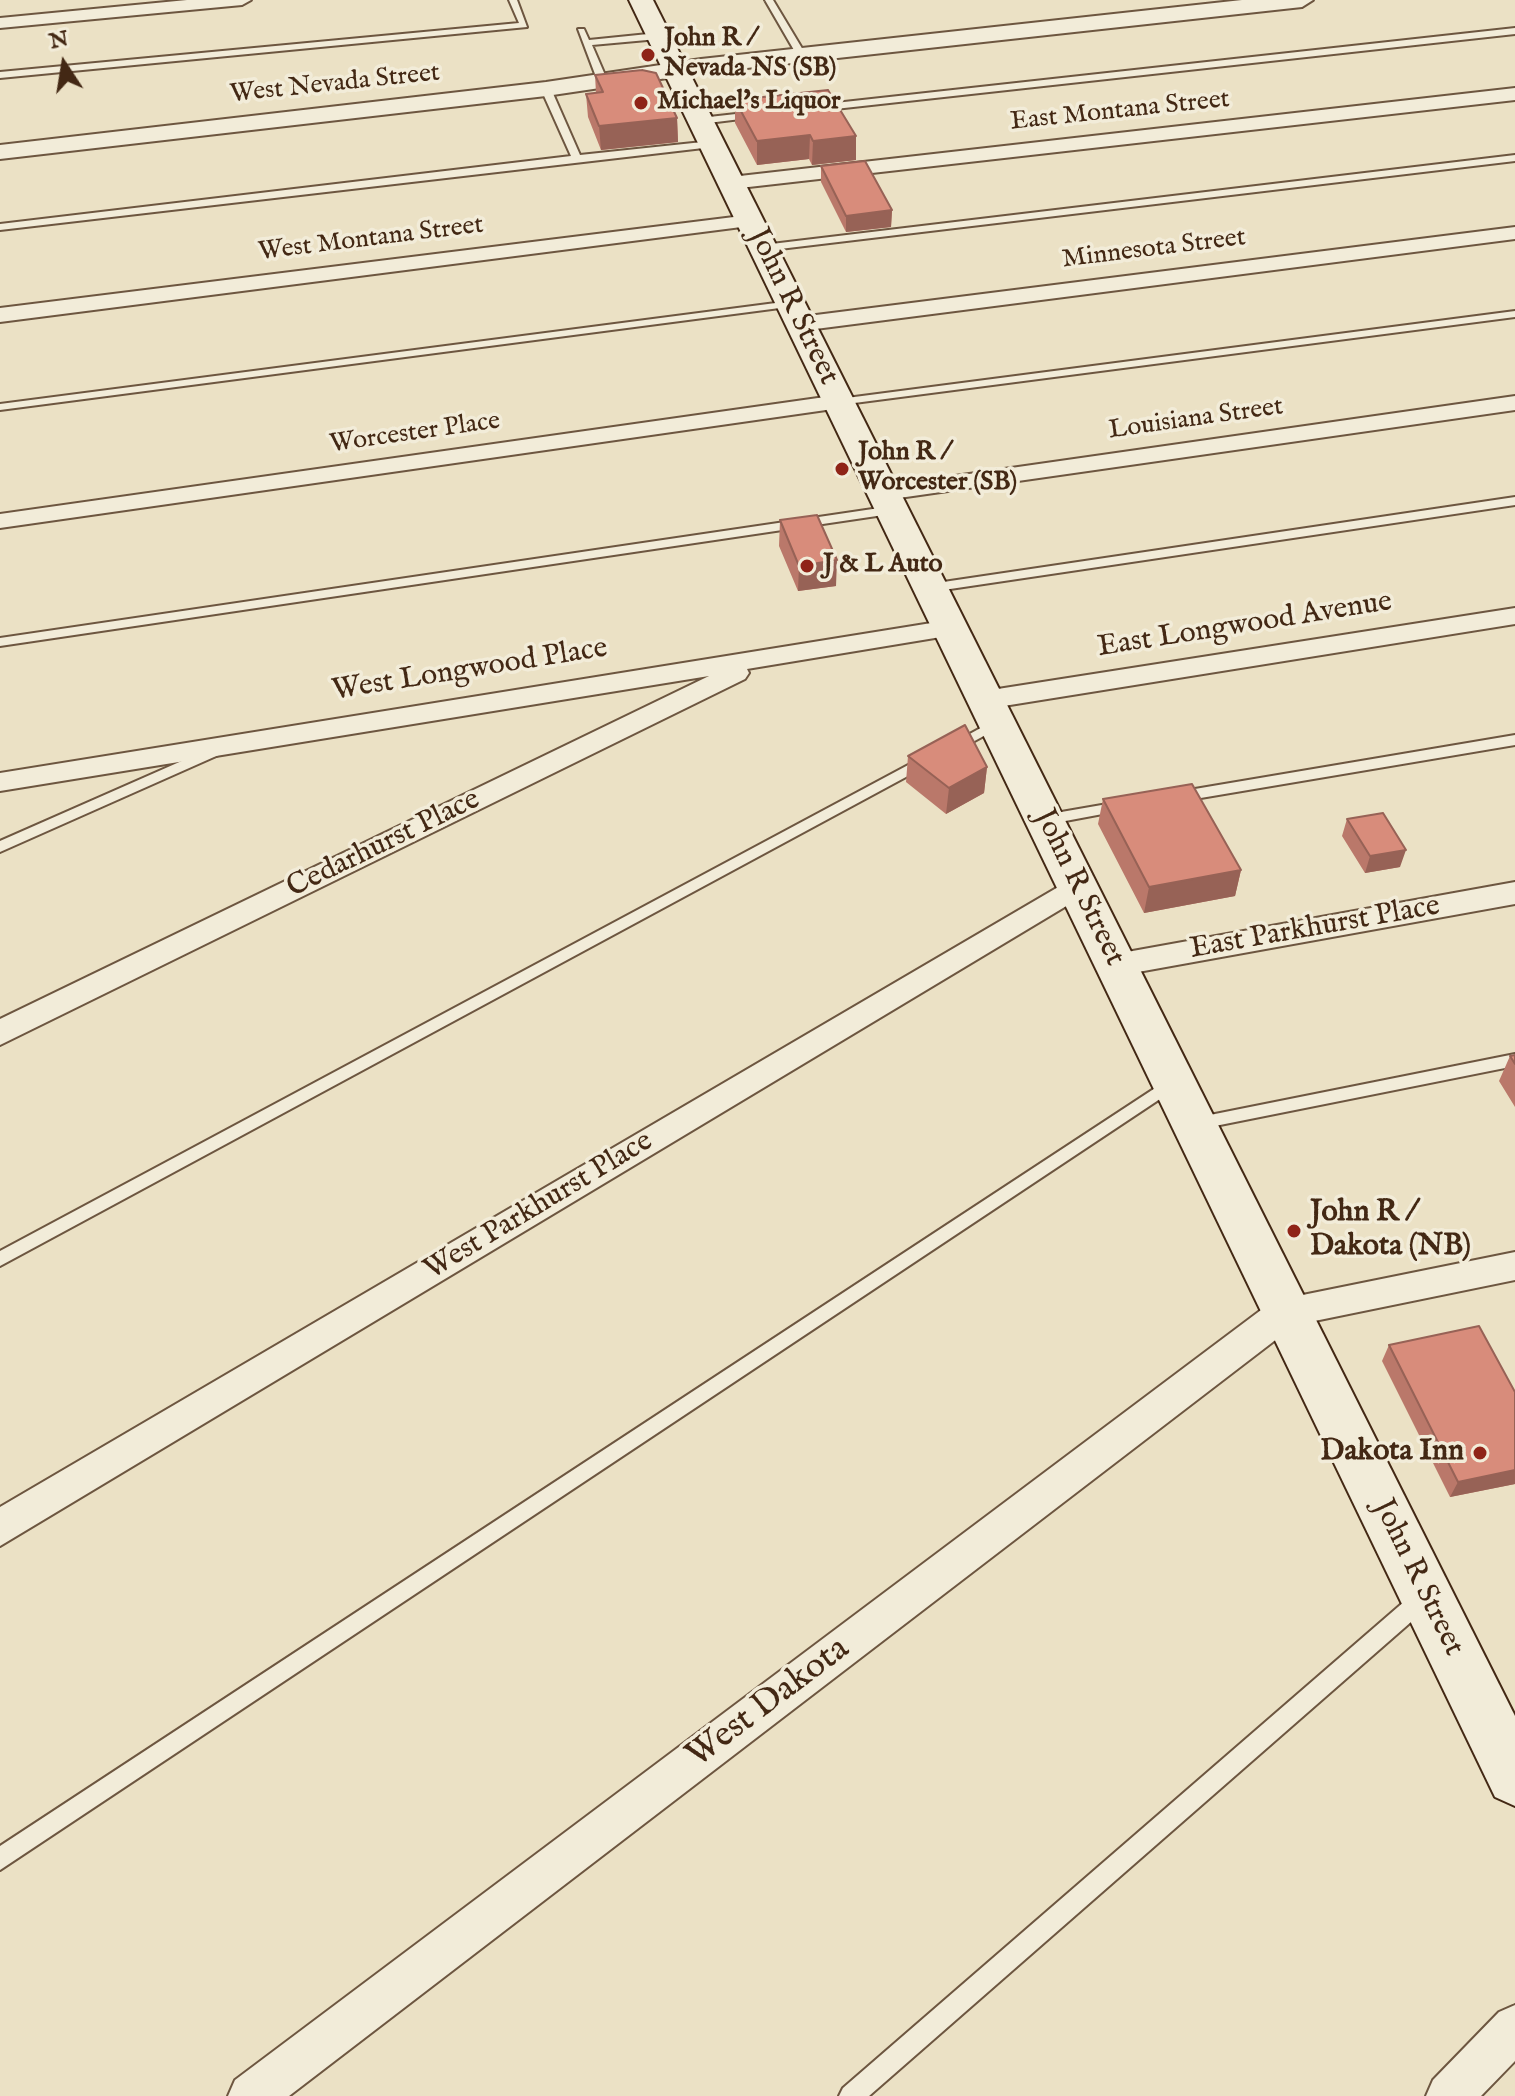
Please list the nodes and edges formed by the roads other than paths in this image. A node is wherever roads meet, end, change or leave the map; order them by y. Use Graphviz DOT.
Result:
graph roads {
  1 [pos="242,0"];
  2 [pos="513,0"];
  3 [pos="641,0"];
  4 [pos="769,0"];
  5 [pos="1302,0"];
  6 [pos="0,23"];
  7 [pos="581,31"];
  8 [pos="1515,31"];
  9 [pos="586,43"];
  10 [pos="667,53"];
  11 [pos="801,55"];
  12 [pos="0,75"];
  13 [pos="603,82"];
  14 [pos="546,89"];
  15 [pos="1515,94"];
  16 [pos="807,109"];
  17 [pos="760,115"];
  18 [pos="706,132"];
  19 [pos="0,152"];
  20 [pos="577,158"];
  21 [pos="1515,158"];
  22 [pos="731,183"];
  23 [pos="0,227"];
  24 [pos="1515,233"];
  25 [pos="756,234"];
  26 [pos="795,314"];
  27 [pos="1515,314"];
  28 [pos="0,315"];
  29 [pos="839,402"];
  30 [pos="1515,403"];
  31 [pos="0,407"];
  32 [pos="1515,501"];
  33 [pos="889,502"];
  34 [pos="0,521"];
  35 [pos="930,588"];
  36 [pos="1515,616"];
  37 [pos="950,628"];
  38 [pos="0,642"];
  39 [pos="767,658"];
  40 [pos="991,711"];
  41 [pos="1515,740"];
  42 [pos="230,745"];
  43 [pos="0,782"];
  44 [pos="1162,800"];
  45 [pos="1131,805"];
  46 [pos="1044,820"];
  47 [pos="0,847"];
  48 [pos="1077,886"];
  49 [pos="1515,893"];
  50 [pos="1116,965"];
  51 [pos="0,1033"];
  52 [pos="1515,1060"];
  53 [pos="1173,1082"];
  54 [pos="1194,1124"];
  55 [pos="0,1259"];
  56 [pos="1515,1266"];
  57 [pos="1286,1312"];
  58 [pos="0,1528"];
  59 [pos="1426,1596"];
  60 [pos="1515,1777"];
  61 [pos="0,1859"];
  62 [pos="1515,2028"];
  63 [pos="251,2096"];
  64 [pos="851,2096"];
  65 [pos="1449,2096"];
  1 -- 6 [label="street"];
  2 -- 12 [label="lane"];
  3 -- 10 [label="main road, John R Street"];
  4 -- 11 [label="lane"];
  5 -- 11 [label="street, West Nevada Street"];
  7 -- 9 [label="lane"];
  8 -- 16 [label="lane"];
  9 -- 10 [label="lane"];
  9 -- 13 [label="lane"];
  10 -- 11 [label="street, West Nevada Street"];
  10 -- 13 [label="street, West Nevada Street"];
  10 -- 18 [label="main road, John R Street"];
  13 -- 14 [label="street, West Nevada Street"];
  14 -- 19 [label="street, West Nevada Street"];
  14 -- 20 [label="lane"];
  15 -- 22 [label="street, East Montana Street"];
  17 -- 18 [label="lane"];
  18 -- 20 [label="lane"];
  18 -- 22 [label="main road, John R Street"];
  20 -- 23 [label="lane"];
  21 -- 25 [label="lane"];
  22 -- 25 [label="main road, John R Street"];
  24 -- 26 [label="street, Minnesota Street"];
  25 -- 26 [label="main road, John R Street"];
  25 -- 28 [label="street, West Montana Street"];
  26 -- 29 [label="main road, John R Street"];
  26 -- 31 [label="lane"];
  27 -- 29 [label="lane"];
  29 -- 33 [label="main road, John R Street"];
  29 -- 34 [label="street, Worcester Place"];
  30 -- 33 [label="street, Louisiana Street"];
  32 -- 35 [label="lane"];
  33 -- 35 [label="main road, John R Street"];
  33 -- 38 [label="lane"];
  35 -- 37 [label="main road, John R Street"];
  36 -- 40 [label="street, East Longwood Avenue"];
  37 -- 39 [label="street, West Longwood Place"];
  37 -- 40 [label="main road, John R Street"];
  39 -- 42 [label="street, West Longwood Place"];
  39 -- 51 [label="street, Cedarhurst Place"];
  40 -- 46 [label="main road, John R Street"];
  40 -- 55 [label="lane"];
  41 -- 44 [label="lane"];
  42 -- 43 [label="street, West Longwood Place"];
  42 -- 47 [label="lane"];
  45 -- 46 [label="lane"];
  46 -- 48 [label="main road, John R Street"];
  48 -- 50 [label="main road, John R Street"];
  48 -- 58 [label="street, West Parkhurst Place"];
  49 -- 50 [label="street, East Parkhurst Place"];
  50 -- 53 [label="main road, John R Street"];
  52 -- 54 [label="lane"];
  53 -- 54 [label="main road, John R Street"];
  53 -- 61 [label="lane"];
  54 -- 57 [label="main road, John R Street"];
  56 -- 57 [label="street"];
  57 -- 59 [label="main road, John R Street"];
  57 -- 63 [label="street, West Dakota"];
  59 -- 60 [label="main road, John R Street"];
  59 -- 64 [label="lane"];
  62 -- 65 [label="street"];
}
